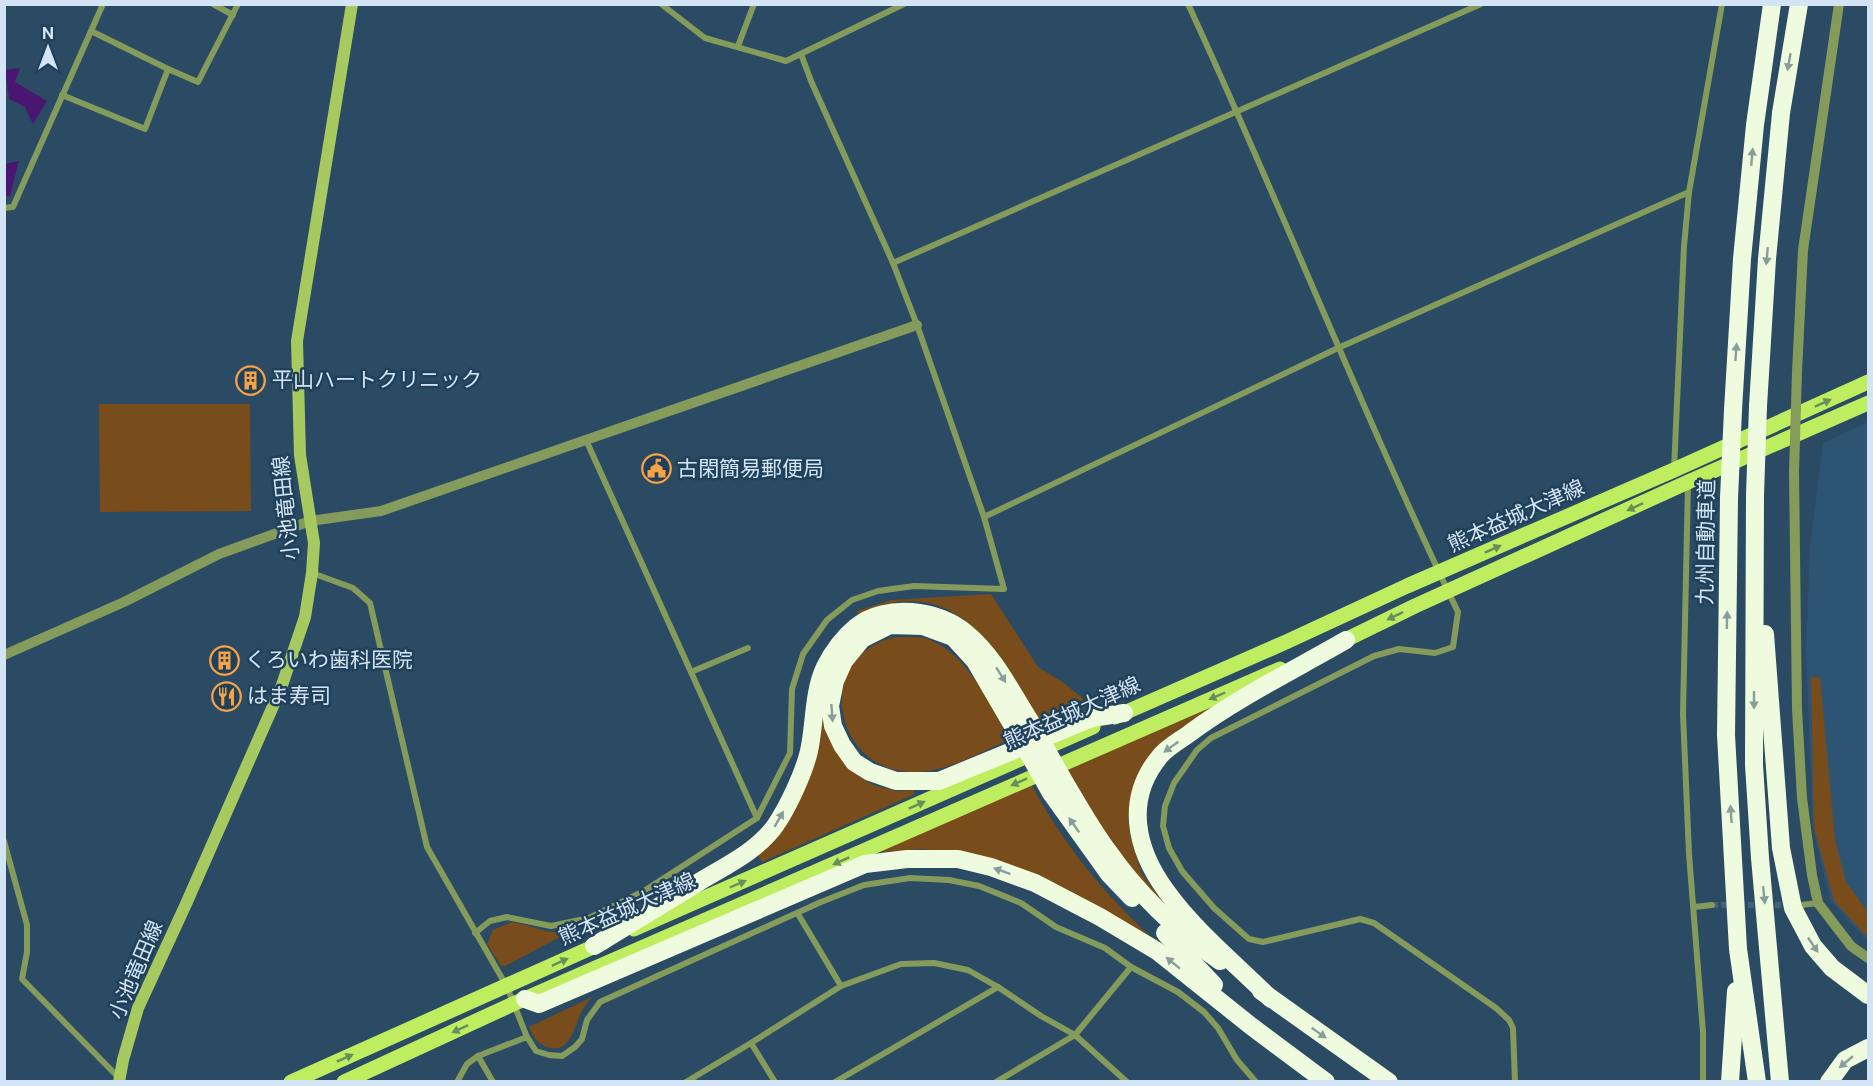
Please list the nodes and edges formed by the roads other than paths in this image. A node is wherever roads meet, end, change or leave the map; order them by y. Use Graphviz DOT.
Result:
graph roads {
  1 [pos="103,4"];
  2 [pos="213,4"];
  3 [pos="238,4"];
  4 [pos="352,4"];
  5 [pos="661,4"];
  6 [pos="754,4"];
  7 [pos="904,4"];
  8 [pos="1188,4"];
  9 [pos="1481,4"];
  10 [pos="1722,4"];
  11 [pos="1772,4"];
  12 [pos="1799,4"];
  13 [pos="1839,4"];
  14 [pos="233,15"];
  15 [pos="91,31"];
  16 [pos="738,46"];
  17 [pos="801,54"];
  18 [pos="168,69"];
  19 [pos="62,95"];
  20 [pos="1238,112"];
  21 [pos="1689,192"];
  22 [pos="4,208"];
  23 [pos="893,263"];
  24 [pos="917,324"];
  25 [pos="1338,348"];
  26 [pos="1869,382"];
  27 [pos="1869,403"];
  28 [pos="586,440"];
  29 [pos="1674,470"];
  30 [pos="1688,482"];
  31 [pos="1755,495"];
  32 [pos="984,518"];
  33 [pos="310,520"];
  34 [pos="1439,572"];
  35 [pos="312,573"];
  36 [pos="1449,592"];
  37 [pos="1346,640"];
  38 [pos="748,648"];
  39 [pos="4,656"];
  40 [pos="691,672"];
  41 [pos="1124,713"];
  42 [pos="1022,724"];
  43 [pos="1060,790"];
  44 [pos="757,818"];
  45 [pos="5,842"];
  46 [pos="1818,903"];
  47 [pos="1712,905"];
  48 [pos="1801,905"];
  49 [pos="1694,907"];
  50 [pos="798,914"];
  51 [pos="475,933"];
  52 [pos="594,946"];
  53 [pos="1738,950"];
  54 [pos="1869,958"];
  55 [pos="1131,967"];
  56 [pos="841,986"];
  57 [pos="507,987"];
  58 [pos="998,987"];
  59 [pos="1869,994"];
  60 [pos="1271,999"];
  61 [pos="519,1002"];
  62 [pos="1251,1026"];
  63 [pos="1075,1035"];
  64 [pos="527,1037"];
  65 [pos="751,1043"];
  66 [pos="1869,1048"];
  67 [pos="478,1056"];
  68 [pos="119,1080"];
  69 [pos="291,1082"];
  70 [pos="344,1082"];
  71 [pos="457,1082"];
  72 [pos="493,1082"];
  73 [pos="686,1082"];
  74 [pos="775,1082"];
  75 [pos="835,1082"];
  76 [pos="996,1082"];
  77 [pos="1127,1082"];
  78 [pos="1256,1082"];
  79 [pos="1326,1082"];
  80 [pos="1389,1082"];
  81 [pos="1515,1082"];
  82 [pos="1703,1082"];
  83 [pos="1730,1082"];
  84 [pos="1756,1082"];
  85 [pos="1780,1082"];
  86 [pos="1829,1082"];
  1 -- 15 [label="street"];
  2 -- 14 [label="street"];
  3 -- 14 [label="street"];
  4 -- 33 [label="main road, 小池竜田線"];
  5 -- 16 [label="street"];
  6 -- 16 [label="street"];
  7 -- 17 [label="street"];
  8 -- 20 [label="street"];
  9 -- 20 [label="street"];
  10 -- 21 [label="street"];
  53 -- 11 [label="highway, 九州自動車道, one-way, bridge"];
  12 -- 31 [label="highway, one-way, bridge"];
  13 -- 46 [label="street, bridge"];
  14 -- 18 [label="street"];
  15 -- 18 [label="street"];
  15 -- 19 [label="street"];
  16 -- 17 [label="street"];
  17 -- 23 [label="street"];
  18 -- 19 [label="street"];
  19 -- 22 [label="street"];
  20 -- 23 [label="street"];
  20 -- 25 [label="street"];
  21 -- 25 [label="street"];
  21 -- 29 [label="street"];
  23 -- 24 [label="street"];
  24 -- 28 [label="street"];
  24 -- 32 [label="street"];
  25 -- 32 [label="street"];
  25 -- 34 [label="street"];
  29 -- 26 [label="main road, 熊本益城大津線, one-way"];
  27 -- 30 [label="main road, 熊本益城大津線"];
  28 -- 33 [label="street"];
  28 -- 40 [label="street"];
  34 -- 29 [label="main road, 熊本益城大津線, one-way"];
  30 -- 36 [label="main road, 熊本益城大津線, one-way"];
  30 -- 49 [label="street"];
  31 -- 59 [label="highway, one-way"];
  31 -- 85 [label="highway, one-way"];
  32 -- 44 [label="street"];
  33 -- 35 [label="main road, 小池竜田線"];
  33 -- 39 [label="street"];
  34 -- 36 [label="street"];
  34 -- 41 [label="main road, 熊本益城大津線"];
  35 -- 51 [label="street"];
  35 -- 68 [label="main road, 小池竜田線"];
  36 -- 37 [label="main road, 熊本益城大津線, one-way"];
  36 -- 81 [label="street"];
  37 -- 60 [label="highway, one-way"];
  37 -- 61 [label="main road, 熊本益城大津線, one-way"];
  38 -- 40 [label="street"];
  40 -- 44 [label="street"];
  42 -- 41 [label="highway, one-way"];
  52 -- 41 [label="main road, 熊本益城大津線, one-way"];
  42 -- 43 [label="highway, bridge"];
  52 -- 42 [label="highway, one-way"];
  43 -- 60 [label="highway"];
  62 -- 43 [label="highway, one-way"];
  44 -- 51 [label="street"];
  45 -- 68 [label="street"];
  46 -- 48 [label="street"];
  46 -- 54 [label="street"];
  47 -- 49 [label="street"];
  49 -- 82 [label="street"];
  50 -- 55 [label="street"];
  50 -- 56 [label="street"];
  50 -- 64 [label="street"];
  51 -- 57 [label="street"];
  57 -- 52 [label="main road, 熊本益城大津線, one-way"];
  53 -- 83 [label="highway"];
  53 -- 84 [label="highway, 九州自動車道"];
  55 -- 63 [label="street"];
  55 -- 78 [label="street"];
  56 -- 58 [label="street"];
  56 -- 65 [label="street"];
  57 -- 61 [label="street"];
  69 -- 57 [label="main road, 熊本益城大津線, one-way"];
  58 -- 63 [label="street"];
  58 -- 75 [label="street"];
  60 -- 80 [label="highway, one-way"];
  62 -- 61 [label="highway, one-way"];
  61 -- 64 [label="street"];
  61 -- 70 [label="main road, 熊本益城大津線, one-way"];
  62 -- 79 [label="highway"];
  63 -- 76 [label="street"];
  63 -- 77 [label="street"];
  64 -- 67 [label="street"];
  65 -- 73 [label="street"];
  65 -- 74 [label="street"];
  66 -- 86 [label="highway, one-way"];
  67 -- 71 [label="street"];
  67 -- 72 [label="street"];
}
